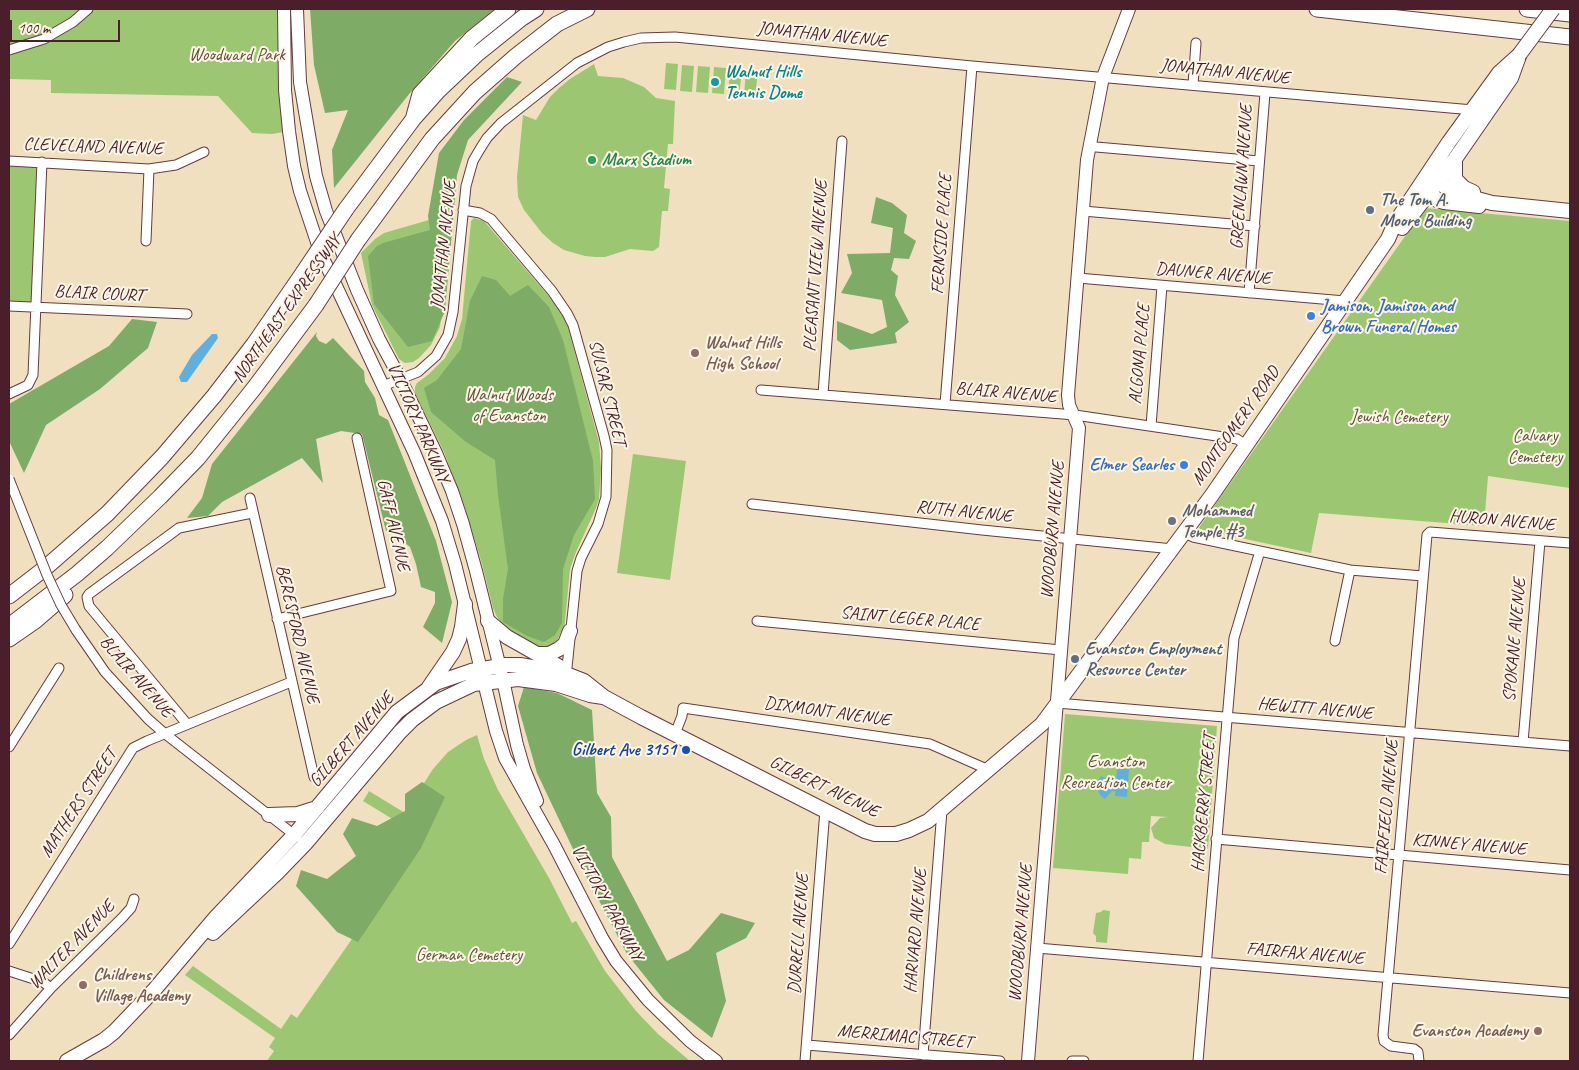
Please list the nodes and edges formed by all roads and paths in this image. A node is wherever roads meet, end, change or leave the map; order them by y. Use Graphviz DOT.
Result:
graph roads {
  1 [pos="88,9"];
  2 [pos="284,9"];
  3 [pos="297,9"];
  4 [pos="508,9"];
  5 [pos="536,9"];
  6 [pos="587,9"];
  7 [pos="1129,9"];
  8 [pos="1317,9"];
  9 [pos="1527,9"];
  10 [pos="1553,9"];
  11 [pos="1570,14"];
  12 [pos="1540,34"];
  13 [pos="1570,37"];
  14 [pos="1196,43"];
  15 [pos="1570,48"];
  16 [pos="9,50"];
  17 [pos="1519,55"];
  18 [pos="972,66"];
  19 [pos="1103,77"];
  20 [pos="1193,85"];
  21 [pos="1265,93"];
  22 [pos="1473,110"];
  23 [pos="414,118"];
  24 [pos="842,141"];
  25 [pos="1090,145"];
  26 [pos="204,152"];
  27 [pos="1455,159"];
  28 [pos="9,160"];
  29 [pos="1259,161"];
  30 [pos="42,162"];
  31 [pos="149,168"];
  32 [pos="1428,182"];
  33 [pos="1526,207"];
  34 [pos="463,210"];
  35 [pos="1083,211"];
  36 [pos="1570,211"];
  37 [pos="1255,226"];
  38 [pos="146,241"];
  39 [pos="1078,278"];
  40 [pos="1162,286"];
  41 [pos="1249,293"];
  42 [pos="1345,300"];
  43 [pos="9,306"];
  44 [pos="36,308"];
  45 [pos="187,314"];
  46 [pos="401,380"];
  47 [pos="384,386"];
  48 [pos="761,390"];
  49 [pos="9,394"];
  50 [pos="823,394"];
  51 [pos="945,404"];
  52 [pos="1075,415"];
  53 [pos="1151,426"];
  54 [pos="357,438"];
  55 [pos="1246,445"];
  56 [pos="9,479"];
  57 [pos="250,498"];
  58 [pos="752,504"];
  59 [pos="252,513"];
  60 [pos="1430,532"];
  61 [pos="1184,533"];
  62 [pos="1071,539"];
  63 [pos="1540,541"];
  64 [pos="1570,543"];
  65 [pos="107,548"];
  66 [pos="1173,549"];
  67 [pos="1260,551"];
  68 [pos="1350,570"];
  69 [pos="1423,576"];
  70 [pos="9,596"];
  71 [pos="465,604"];
  72 [pos="277,619"];
  73 [pos="757,621"];
  74 [pos="488,622"];
  75 [pos="9,626"];
  76 [pos="570,631"];
  77 [pos="9,639"];
  78 [pos="1335,640"];
  79 [pos="1061,650"];
  80 [pos="538,654"];
  81 [pos="500,666"];
  82 [pos="60,668"];
  83 [pos="483,676"];
  84 [pos="566,677"];
  85 [pos="504,680"];
  86 [pos="291,682"];
  87 [pos="429,688"];
  88 [pos="604,697"];
  89 [pos="1057,704"];
  90 [pos="1227,718"];
  91 [pos="187,724"];
  92 [pos="164,733"];
  93 [pos="675,734"];
  94 [pos="1410,734"];
  95 [pos="1523,742"];
  96 [pos="1570,746"];
  97 [pos="9,747"];
  98 [pos="989,770"];
  99 [pos="314,777"];
  100 [pos="318,807"];
  101 [pos="825,810"];
  102 [pos="942,810"];
  103 [pos="268,815"];
  104 [pos="300,839"];
  105 [pos="1216,839"];
  106 [pos="554,845"];
  107 [pos="1399,855"];
  108 [pos="1570,870"];
  109 [pos="134,898"];
  110 [pos="9,944"];
  111 [pos="1037,948"];
  112 [pos="1207,962"];
  113 [pos="9,971"];
  114 [pos="1388,977"];
  115 [pos="51,988"];
  116 [pos="1570,993"];
  117 [pos="9,1034"];
  118 [pos="807,1045"];
  119 [pos="923,1055"];
  120 [pos="67,1061"];
  121 [pos="716,1061"];
  122 [pos="805,1061"];
  123 [pos="1000,1061"];
  124 [pos="1028,1061"];
  125 [pos="1072,1061"];
  126 [pos="1084,1061"];
  127 [pos="1198,1061"];
  128 [pos="1419,1061"];
  1 -- 16 [label="street"];
  2 -- 47 [label="street, VICTORY PARKWAY"];
  3 -- 46 [label="street, VICTORY PARKWAY"];
  4 -- 23 [label="highway"];
  5 -- 23 [label="highway, NORTHEAST EXPRESSWAY"];
  6 -- 65 [label="highway, NORTHEAST EXPRESSWAY, bridge"];
  7 -- 19 [label="street, WOODBURN AVENUE"];
  8 -- 12 [label="highway"];
  9 -- 11 [label="highway"];
  10 -- 17 [label="main road, MONTGOMERY ROAD, bridge"];
  12 -- 13 [label="highway"];
  12 -- 15 [label="highway"];
  14 -- 20 [label="street"];
  17 -- 22 [label="main road, MONTGOMERY ROAD"];
  17 -- 27 [label="main road, MONTGOMERY ROAD"];
  18 -- 19 [label="street, JONATHAN AVENUE"];
  18 -- 34 [label="street, JONATHAN AVENUE"];
  18 -- 51 [label="street, FERNSIDE PLACE"];
  19 -- 20 [label="street, JONATHAN AVENUE"];
  19 -- 25 [label="street, WOODBURN AVENUE"];
  20 -- 21 [label="street, JONATHAN AVENUE"];
  21 -- 22 [label="street, JONATHAN AVENUE"];
  21 -- 29 [label="street, GREENLAWN AVENUE"];
  22 -- 32 [label="main road, MONTGOMERY ROAD"];
  23 -- 70 [label="highway, NORTHEAST EXPRESSWAY, bridge"];
  24 -- 50 [label="street, PLEASANT VIEW AVENUE"];
  25 -- 29 [label="street"];
  25 -- 35 [label="street, WOODBURN AVENUE"];
  26 -- 31 [label="street, CLEVELAND AVENUE"];
  27 -- 32 [label="main road, MONTGOMERY ROAD"];
  27 -- 33 [label="main road"];
  28 -- 30 [label="street, CLEVELAND AVENUE"];
  29 -- 37 [label="street, GREENLAWN AVENUE"];
  30 -- 31 [label="street, CLEVELAND AVENUE"];
  30 -- 44 [label="street"];
  31 -- 38 [label="street"];
  32 -- 33 [label="main road"];
  32 -- 42 [label="main road, MONTGOMERY ROAD"];
  33 -- 36 [label="main road"];
  34 -- 46 [label="street, JONATHAN AVENUE"];
  34 -- 76 [label="street, SULSAR STREET"];
  35 -- 37 [label="street"];
  35 -- 39 [label="street, WOODBURN AVENUE"];
  37 -- 41 [label="street, GREENLAWN AVENUE"];
  39 -- 40 [label="street, DAUNER AVENUE"];
  39 -- 52 [label="street, WOODBURN AVENUE"];
  40 -- 41 [label="street, DAUNER AVENUE"];
  40 -- 53 [label="street, ALGONA PLACE"];
  41 -- 42 [label="street, DAUNER AVENUE"];
  42 -- 55 [label="main road, MONTGOMERY ROAD"];
  43 -- 44 [label="street, BLAIR COURT"];
  44 -- 45 [label="street, BLAIR COURT"];
  44 -- 49 [label="street"];
  46 -- 47 [label="street, JONATHAN AVENUE"];
  46 -- 74 [label="street, VICTORY PARKWAY"];
  47 -- 71 [label="street, VICTORY PARKWAY"];
  48 -- 50 [label="street, BLAIR AVENUE"];
  50 -- 51 [label="street, BLAIR AVENUE"];
  51 -- 52 [label="street, BLAIR AVENUE"];
  52 -- 53 [label="street, BLAIR AVENUE"];
  52 -- 62 [label="street, WOODBURN AVENUE"];
  53 -- 55 [label="street, BLAIR AVENUE"];
  54 -- 72 [label="street, GAFF AVENUE"];
  55 -- 61 [label="main road, MONTGOMERY ROAD"];
  56 -- 92 [label="street, BLAIR AVENUE, bridge"];
  57 -- 59 [label="street, BERESFORD AVENUE"];
  58 -- 62 [label="street, RUTH AVENUE"];
  59 -- 72 [label="street, BERESFORD AVENUE"];
  59 -- 91 [label="street"];
  60 -- 63 [label="street, HURON AVENUE"];
  60 -- 69 [label="street, FAIRFIELD AVENUE"];
  61 -- 66 [label="main road, MONTGOMERY ROAD"];
  61 -- 67 [label="street"];
  62 -- 66 [label="street, RUTH AVENUE"];
  62 -- 79 [label="street, WOODBURN AVENUE"];
  63 -- 64 [label="street, HURON AVENUE"];
  63 -- 95 [label="street, SPOKANE AVENUE"];
  65 -- 75 [label="highway, NORTHEAST EXPRESSWAY"];
  65 -- 77 [label="highway"];
  66 -- 89 [label="main road, MONTGOMERY ROAD"];
  67 -- 68 [label="street"];
  67 -- 90 [label="street, HACKBERRY STREET"];
  68 -- 69 [label="street"];
  68 -- 78 [label="street"];
  69 -- 94 [label="street, FAIRFIELD AVENUE"];
  71 -- 83 [label="street, VICTORY PARKWAY"];
  71 -- 87 [label="main road"];
  72 -- 86 [label="street, BERESFORD AVENUE"];
  73 -- 79 [label="street, SAINT LEGER PLACE"];
  74 -- 80 [label="main road"];
  74 -- 81 [label="street, VICTORY PARKWAY"];
  76 -- 80 [label="main road"];
  76 -- 84 [label="street, SULSAR STREET"];
  79 -- 89 [label="street, WOODBURN AVENUE"];
  80 -- 84 [label="main road"];
  81 -- 83 [label="main road, GILBERT AVENUE"];
  81 -- 84 [label="main road, GILBERT AVENUE"];
  81 -- 85 [label="street, VICTORY PARKWAY"];
  82 -- 97 [label="street"];
  83 -- 85 [label="main road, GILBERT AVENUE"];
  83 -- 87 [label="main road, GILBERT AVENUE"];
  83 -- 104 [label="main road, GILBERT AVENUE"];
  83 -- 106 [label="street, VICTORY PARKWAY"];
  84 -- 85 [label="main road, GILBERT AVENUE"];
  84 -- 88 [label="main road, GILBERT AVENUE"];
  84 -- 88 [label="main road, GILBERT AVENUE"];
  85 -- 106 [label="street, VICTORY PARKWAY"];
  86 -- 91 [label="street, MATHERS STREET"];
  86 -- 99 [label="street, BERESFORD AVENUE"];
  87 -- 100 [label="main road, GILBERT AVENUE"];
  88 -- 93 [label="main road, GILBERT AVENUE"];
  89 -- 90 [label="street, HEWITT AVENUE"];
  89 -- 98 [label="main road, GILBERT AVENUE"];
  89 -- 111 [label="street, WOODBURN AVENUE"];
  90 -- 94 [label="street, HEWITT AVENUE"];
  90 -- 105 [label="street, HACKBERRY STREET"];
  91 -- 92 [label="street, MATHERS STREET"];
  92 -- 103 [label="street, BLAIR AVENUE"];
  92 -- 110 [label="street, MATHERS STREET"];
  93 -- 98 [label="street, DIXMONT AVENUE"];
  93 -- 101 [label="main road, GILBERT AVENUE"];
  94 -- 95 [label="street, HEWITT AVENUE"];
  94 -- 107 [label="street, FAIRFIELD AVENUE"];
  95 -- 96 [label="street, HEWITT AVENUE"];
  98 -- 102 [label="main road, GILBERT AVENUE"];
  100 -- 103 [label="main road"];
  100 -- 104 [label="main road, GILBERT AVENUE"];
  101 -- 102 [label="main road, GILBERT AVENUE"];
  101 -- 118 [label="street, DURRELL AVENUE"];
  102 -- 119 [label="street, HARVARD AVENUE"];
  103 -- 104 [label="street, BLAIR AVENUE"];
  104 -- 120 [label="main road, GILBERT AVENUE"];
  105 -- 107 [label="street, KINNEY AVENUE"];
  105 -- 112 [label="street, HACKBERRY STREET"];
  106 -- 121 [label="street, VICTORY PARKWAY"];
  107 -- 108 [label="street, KINNEY AVENUE"];
  107 -- 114 [label="street, FAIRFIELD AVENUE"];
  109 -- 115 [label="street, WALTER AVENUE"];
  111 -- 112 [label="street, FAIRFAX AVENUE"];
  111 -- 124 [label="street, WOODBURN AVENUE"];
  112 -- 114 [label="street, FAIRFAX AVENUE"];
  112 -- 127 [label="street, HACKBERRY STREET"];
  113 -- 115 [label="street"];
  114 -- 116 [label="street, FAIRFAX AVENUE"];
  114 -- 128 [label="street, FAIRFIELD AVENUE"];
  115 -- 117 [label="street, WALTER AVENUE"];
  118 -- 119 [label="street, MERRIMAC STREET"];
  118 -- 122 [label="street, DURRELL AVENUE"];
  119 -- 123 [label="street, MERRIMAC STREET"];
  125 -- 126 [label="street"];
}
